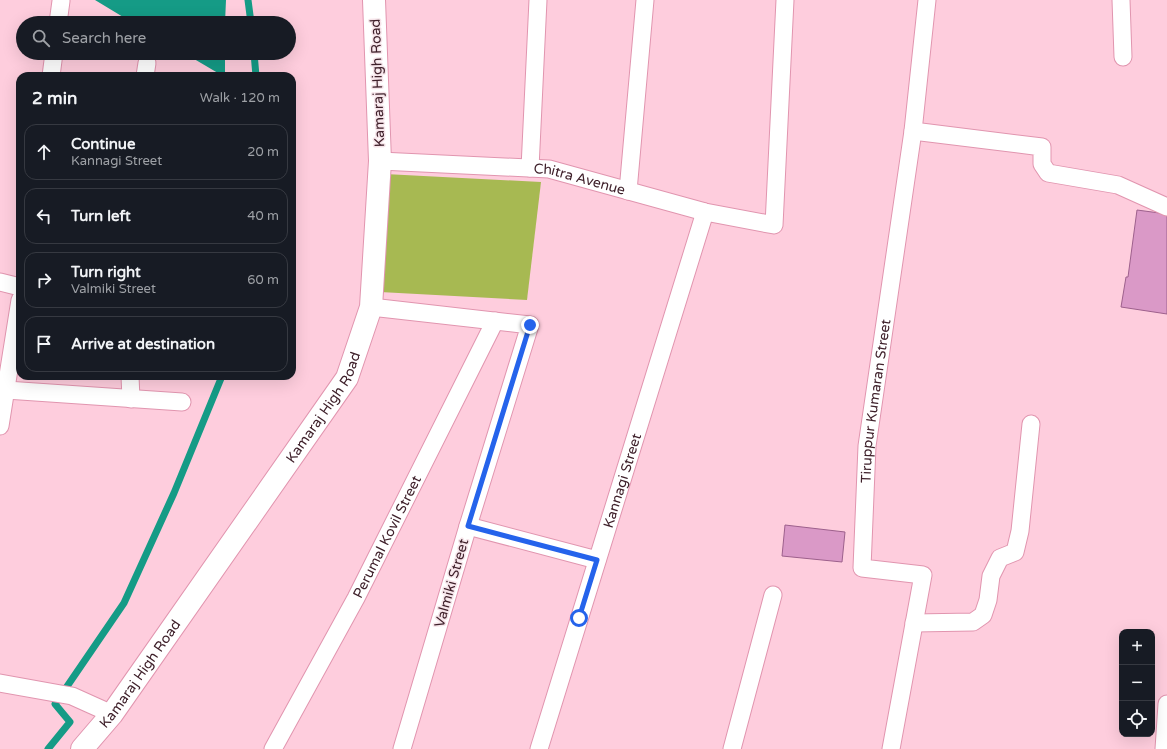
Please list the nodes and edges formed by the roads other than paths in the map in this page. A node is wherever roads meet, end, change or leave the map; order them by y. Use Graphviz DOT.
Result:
graph roads {
  1 [pos="374,0"];
  2 [pos="538,0"];
  3 [pos="645,0"];
  4 [pos="785,0"];
  5 [pos="927,0"];
  6 [pos="1121,0"];
  7 [pos="61,1"];
  8 [pos="59,16"];
  9 [pos="1124,57"];
  10 [pos="53,60"];
  11 [pos="52,72"];
  12 [pos="912,131"];
  13 [pos="380,161"];
  14 [pos="530,168"];
  15 [pos="628,191"];
  16 [pos="1167,207"];
  17 [pos="705,212"];
  18 [pos="0,282"];
  19 [pos="16,286"];
  20 [pos="371,307"];
  21 [pos="495,321"];
  22 [pos="16,326"];
  23 [pos="130,380"];
  24 [pos="6,390"];
  25 [pos="131,399"];
  26 [pos="182,402"];
  27 [pos="1031,424"];
  28 [pos="0,426"];
  29 [pos="468,526"];
  30 [pos="597,560"];
  31 [pos="773,595"];
  32 [pos="914,624"];
  33 [pos="0,683"];
  34 [pos="1167,704"];
  35 [pos="112,714"];
  36 [pos="82,749"];
  37 [pos="274,749"];
  38 [pos="402,749"];
  39 [pos="539,749"];
  40 [pos="732,749"];
  41 [pos="891,749"];
  42 [pos="1164,749"];
  1 -- 13 [label="street, Kamaraj High Road"];
  2 -- 14 [label="street"];
  3 -- 15 [label="street"];
  4 -- 17 [label="street, Chitra Avenue"];
  5 -- 12 [label="street, Tiruppur Kumaran Street"];
  6 -- 9 [label="street"];
  7 -- 8 [label="street"];
  10 -- 11 [label="street"];
  12 -- 16 [label="street"];
  12 -- 32 [label="street, Tiruppur Kumaran Street"];
  13 -- 14 [label="street, Chitra Avenue"];
  13 -- 20 [label="street, Kamaraj High Road"];
  14 -- 15 [label="street, Chitra Avenue"];
  15 -- 17 [label="street, Chitra Avenue"];
  17 -- 30 [label="street, Kannagi Street"];
  18 -- 19 [label="street"];
  20 -- 21 [label="street"];
  20 -- 35 [label="street, Kamaraj High Road"];
  21 -- 29 [label="street, Valmiki Street"];
  21 -- 37 [label="street, Perumal Kovil Street"];
  22 -- 24 [label="street"];
  23 -- 25 [label="street"];
  24 -- 25 [label="street"];
  24 -- 28 [label="street"];
  25 -- 26 [label="street"];
  27 -- 32 [label="street"];
  29 -- 30 [label="street"];
  29 -- 38 [label="street, Valmiki Street"];
  30 -- 39 [label="street, Kannagi Street"];
  31 -- 40 [label="street"];
  32 -- 41 [label="street, Tiruppur Kumaran Street"];
  33 -- 35 [label="street"];
  34 -- 42 [label="street"];
  35 -- 36 [label="street, Kamaraj High Road"];
}
